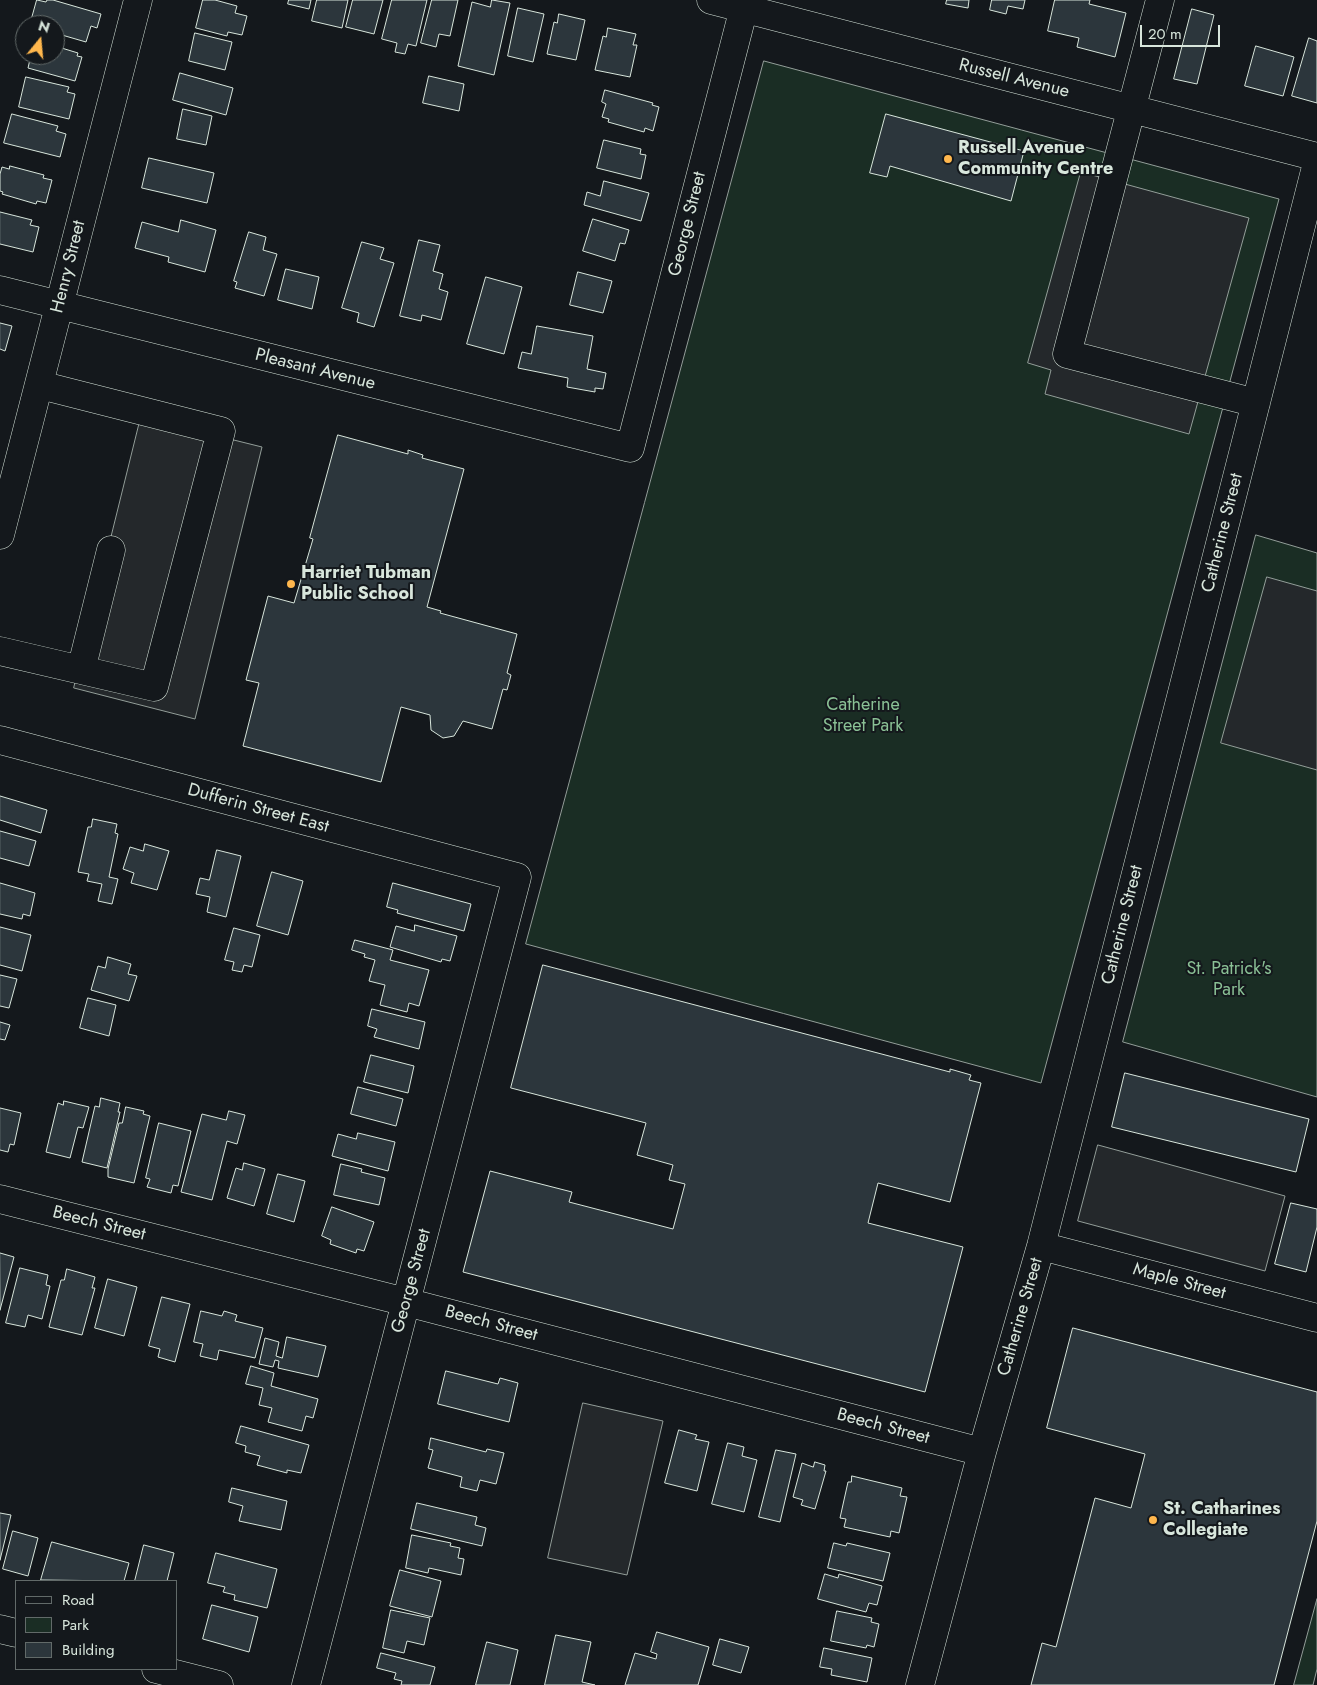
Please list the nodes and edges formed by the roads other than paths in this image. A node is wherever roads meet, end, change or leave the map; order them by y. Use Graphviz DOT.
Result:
graph roads {
  1 [pos="138,0"];
  2 [pos="711,0"];
  3 [pos="1160,0"];
  4 [pos="745,4"];
  5 [pos="1132,109"];
  6 [pos="1317,157"];
  7 [pos="1317,163"];
  8 [pos="0,290"];
  9 [pos="58,305"];
  10 [pos="40,384"];
  11 [pos="1256,402"];
  12 [pos="630,448"];
  13 [pos="0,535"];
  14 [pos="110,550"];
  15 [pos="0,651"];
  16 [pos="81,670"];
  17 [pos="0,740"];
  18 [pos="517,877"];
  19 [pos="0,1199"];
  20 [pos="1041,1246"];
  21 [pos="406,1302"];
  22 [pos="1317,1318"];
  23 [pos="982,1452"];
  24 [pos="0,1629"];
  25 [pos="15,1633"];
  26 [pos="160,1670"];
  27 [pos="219,1685"];
  28 [pos="306,1685"];
  29 [pos="920,1685"];
  1 -- 9 [label="street, Henry Street"];
  2 -- 4 [label="street, Russell Avenue"];
  3 -- 5 [label="street"];
  4 -- 5 [label="street, Russell Avenue"];
  4 -- 12 [label="street, George Street"];
  5 -- 6 [label="street, Russell Avenue"];
  5 -- 11 [label="street"];
  7 -- 11 [label="street, Catherine Street"];
  8 -- 9 [label="street, Pleasant Avenue"];
  9 -- 10 [label="street, Henry Street"];
  9 -- 12 [label="street, Pleasant Avenue"];
  10 -- 13 [label="street, Henry Street"];
  10 -- 16 [label="street"];
  11 -- 20 [label="street, Catherine Street"];
  14 -- 16 [label="street"];
  15 -- 16 [label="street"];
  17 -- 18 [label="street, Dufferin Street East"];
  18 -- 21 [label="street, George Street"];
  19 -- 21 [label="street, Beech Street"];
  20 -- 22 [label="street, Maple Street"];
  20 -- 23 [label="street, Catherine Street"];
  21 -- 23 [label="street, Beech Street"];
  21 -- 28 [label="street, George Street"];
  23 -- 29 [label="street, Catherine Street"];
  24 -- 25 [label="street"];
  26 -- 27 [label="street"];
}
